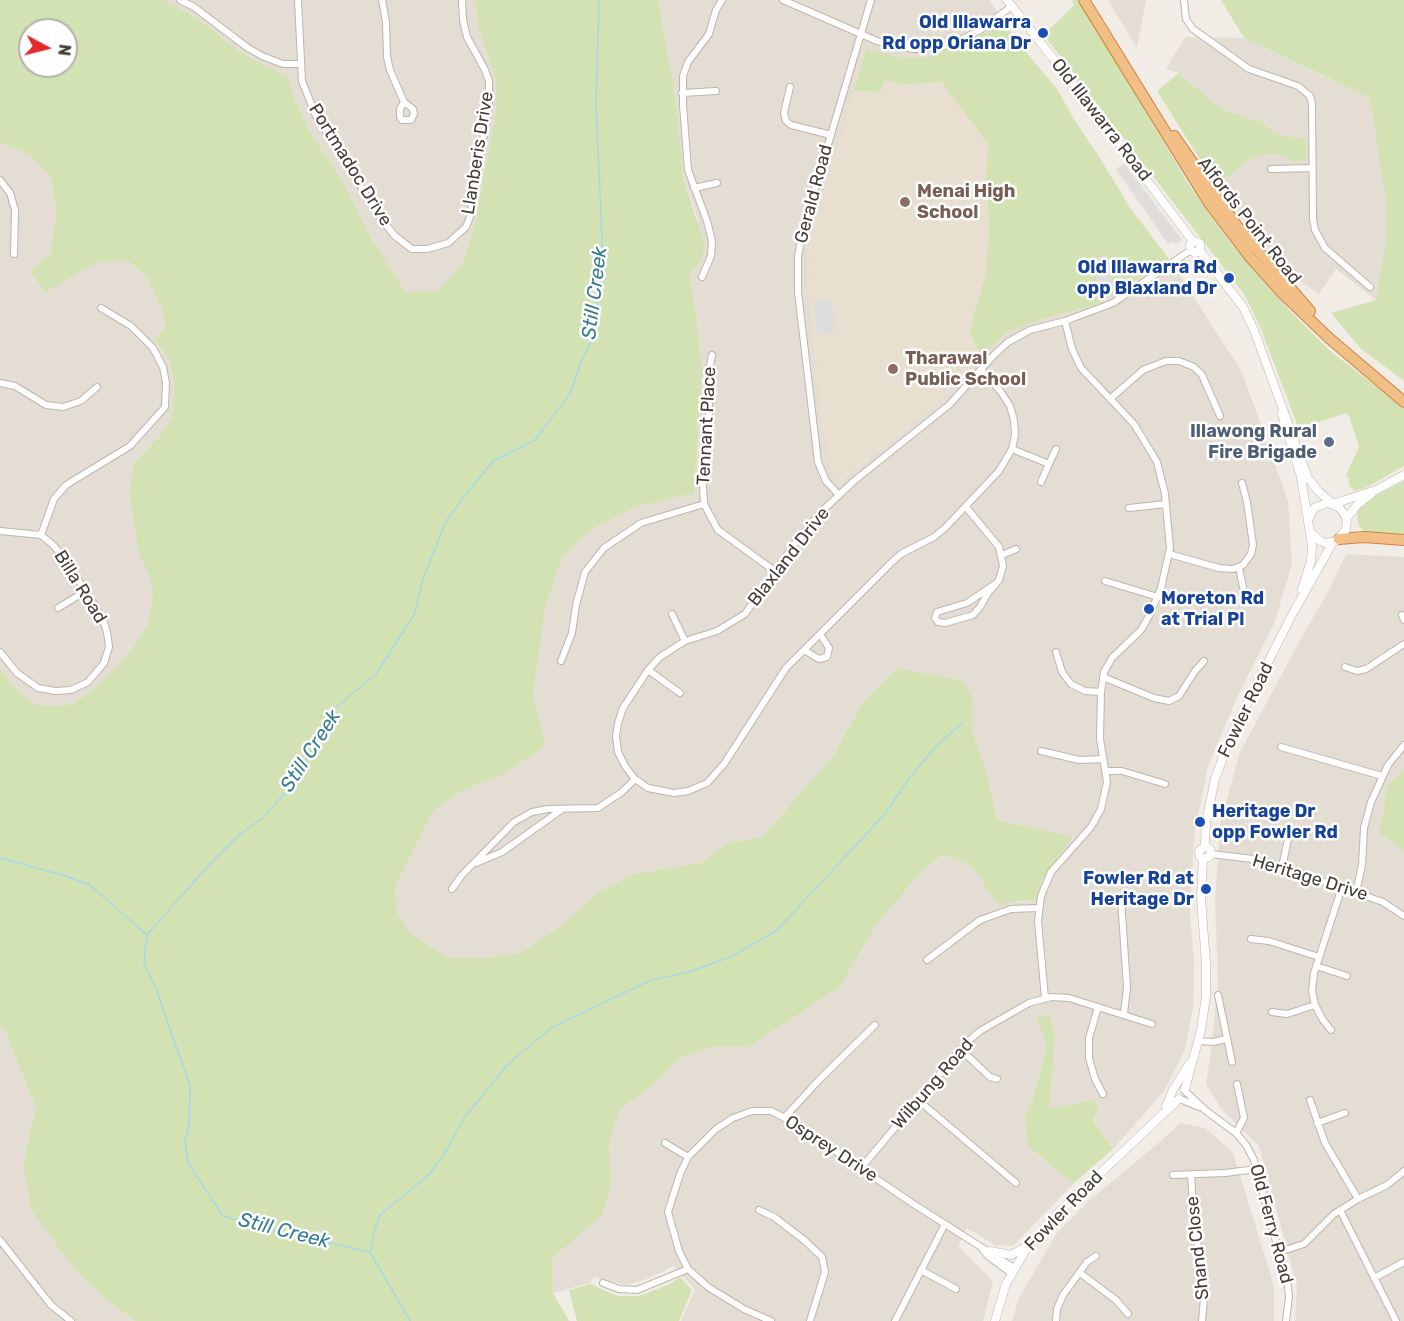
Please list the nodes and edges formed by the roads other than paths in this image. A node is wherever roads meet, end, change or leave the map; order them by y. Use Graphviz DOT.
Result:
graph roads {
  1 [pos="180,0"];
  2 [pos="298,0"];
  3 [pos="382,0"];
  4 [pos="462,0"];
  5 [pos="722,0"];
  6 [pos="783,0"];
  7 [pos="871,0"];
  8 [pos="1084,0"];
  9 [pos="1091,0"];
  10 [pos="1184,0"];
  11 [pos="1010,3"];
  12 [pos="861,34"];
  13 [pos="300,64"];
  14 [pos="790,87"];
  15 [pos="716,91"];
  16 [pos="682,93"];
  17 [pos="404,102"];
  18 [pos="831,135"];
  19 [pos="1312,168"];
  20 [pos="1271,169"];
  21 [pos="0,180"];
  22 [pos="717,183"];
  23 [pos="694,188"];
  24 [pos="1194,241"];
  25 [pos="412,249"];
  26 [pos="1191,250"];
  27 [pos="1200,251"];
  28 [pos="14,254"];
  29 [pos="702,277"];
  30 [pos="1370,287"];
  31 [pos="101,308"];
  32 [pos="1065,321"];
  33 [pos="712,355"];
  34 [pos="981,370"];
  35 [pos="0,383"];
  36 [pos="96,387"];
  37 [pos="1404,394"];
  38 [pos="1110,399"];
  39 [pos="1404,402"];
  40 [pos="1281,407"];
  41 [pos="1220,416"];
  42 [pos="1056,448"];
  43 [pos="1012,449"];
  44 [pos="1049,464"];
  45 [pos="1404,474"];
  46 [pos="1041,482"];
  47 [pos="1242,483"];
  48 [pos="1376,490"];
  49 [pos="838,495"];
  50 [pos="704,504"];
  51 [pos="1166,504"];
  52 [pos="1333,504"];
  53 [pos="966,507"];
  54 [pos="1129,508"];
  55 [pos="1347,518"];
  56 [pos="1308,521"];
  57 [pos="0,531"];
  58 [pos="1310,532"];
  59 [pos="41,535"];
  60 [pos="1336,540"];
  61 [pos="1404,540"];
  62 [pos="1016,549"];
  63 [pos="1169,554"];
  64 [pos="1002,555"];
  65 [pos="1239,568"];
  66 [pos="776,572"];
  67 [pos="1105,581"];
  68 [pos="995,584"];
  69 [pos="1243,587"];
  70 [pos="86,591"];
  71 [pos="1158,597"];
  72 [pos="58,608"];
  73 [pos="1293,613"];
  74 [pos="672,614"];
  75 [pos="819,634"];
  76 [pos="685,641"];
  77 [pos="1404,644"];
  78 [pos="804,650"];
  79 [pos="0,652"];
  80 [pos="1056,652"];
  81 [pos="561,661"];
  82 [pos="1204,661"];
  83 [pos="1345,667"];
  84 [pos="648,670"];
  85 [pos="1103,677"];
  86 [pos="1101,692"];
  87 [pos="680,693"];
  88 [pos="1404,746"];
  89 [pos="1281,747"];
  90 [pos="1041,751"];
  91 [pos="1103,759"];
  92 [pos="1106,771"];
  93 [pos="1382,776"];
  94 [pos="636,779"];
  95 [pos="1165,784"];
  96 [pos="562,809"];
  97 [pos="1290,830"];
  98 [pos="1207,856"];
  99 [pos="472,864"];
  100 [pos="1282,867"];
  101 [pos="1342,887"];
  102 [pos="452,889"];
  103 [pos="1356,892"];
  104 [pos="1121,898"];
  105 [pos="1038,908"];
  106 [pos="1404,916"];
  107 [pos="1251,939"];
  108 [pos="1319,957"];
  109 [pos="927,960"];
  110 [pos="1316,966"];
  111 [pos="1347,976"];
  112 [pos="1218,995"];
  113 [pos="1045,998"];
  114 [pos="1315,1005"];
  115 [pos="1098,1007"];
  116 [pos="1272,1012"];
  117 [pos="1124,1014"];
  118 [pos="1152,1024"];
  119 [pos="875,1025"];
  120 [pos="1331,1030"];
  121 [pos="1226,1039"];
  122 [pos="1198,1041"];
  123 [pos="960,1049"];
  124 [pos="1192,1059"];
  125 [pos="1232,1062"];
  126 [pos="998,1079"];
  127 [pos="1237,1084"];
  128 [pos="1174,1089"];
  129 [pos="1185,1090"];
  130 [pos="1103,1094"];
  131 [pos="1180,1099"];
  132 [pos="918,1100"];
  133 [pos="1310,1100"];
  134 [pos="1205,1110"];
  135 [pos="1345,1113"];
  136 [pos="784,1118"];
  137 [pos="1159,1118"];
  138 [pos="1317,1123"];
  139 [pos="1236,1133"];
  140 [pos="665,1143"];
  141 [pos="688,1157"];
  142 [pos="861,1168"];
  143 [pos="1257,1169"];
  144 [pos="1404,1171"];
  145 [pos="1173,1175"];
  146 [pos="1191,1175"];
  147 [pos="1016,1183"];
  148 [pos="1358,1199"];
  149 [pos="759,1210"];
  150 [pos="1340,1210"];
  151 [pos="945,1224"];
  152 [pos="0,1240"];
  153 [pos="1028,1246"];
  154 [pos="986,1250"];
  155 [pos="1280,1252"];
  156 [pos="1096,1256"];
  157 [pos="1404,1262"];
  158 [pos="688,1269"];
  159 [pos="921,1270"];
  160 [pos="1013,1270"];
  161 [pos="1080,1274"];
  162 [pos="1374,1278"];
  163 [pos="603,1283"];
  164 [pos="956,1289"];
  165 [pos="1128,1314"];
  166 [pos="71,1321"];
  167 [pos="771,1321"];
  168 [pos="810,1321"];
  169 [pos="896,1321"];
  170 [pos="995,1321"];
  171 [pos="1056,1321"];
  172 [pos="1202,1321"];
  173 [pos="1286,1321"];
  174 [pos="1396,1321"];
  1 -- 13 [label="street"];
  2 -- 13 [label="street, Portmadoc Drive"];
  3 -- 17 [label="street"];
  4 -- 25 [label="street, Llanberis Drive"];
  5 -- 16 [label="street"];
  6 -- 12 [label="street"];
  7 -- 12 [label="street, Gerald Road"];
  8 -- 39 [label="highway, Alfords Point Road"];
  9 -- 37 [label="highway, Alfords Point Road"];
  10 -- 19 [label="street"];
  11 -- 12 [label="street"];
  11 -- 24 [label="street, Old Illawarra Road"];
  12 -- 18 [label="street, Gerald Road"];
  13 -- 25 [label="street, Portmadoc Drive"];
  14 -- 18 [label="street"];
  15 -- 16 [label="street"];
  16 -- 23 [label="street"];
  18 -- 49 [label="street, Gerald Road"];
  19 -- 20 [label="street"];
  19 -- 30 [label="street"];
  21 -- 28 [label="street"];
  22 -- 23 [label="street"];
  23 -- 29 [label="street"];
  24 -- 26 [label="street"];
  24 -- 27 [label="street"];
  26 -- 27 [label="street"];
  26 -- 32 [label="street, Blaxland Drive"];
  27 -- 40 [label="street"];
  31 -- 59 [label="street"];
  32 -- 34 [label="street, Blaxland Drive"];
  32 -- 38 [label="street"];
  33 -- 50 [label="street, Tennant Place"];
  34 -- 43 [label="street"];
  34 -- 49 [label="street, Blaxland Drive"];
  35 -- 36 [label="street"];
  38 -- 41 [label="street"];
  38 -- 51 [label="street"];
  40 -- 52 [label="street"];
  40 -- 56 [label="street"];
  42 -- 44 [label="street"];
  43 -- 44 [label="street"];
  43 -- 53 [label="street"];
  44 -- 46 [label="street"];
  45 -- 48 [label="street"];
  47 -- 65 [label="street"];
  48 -- 52 [label="street"];
  48 -- 55 [label="street"];
  49 -- 66 [label="street, Blaxland Drive"];
  50 -- 66 [label="street, Tennant Place"];
  50 -- 81 [label="street"];
  51 -- 54 [label="street"];
  51 -- 63 [label="street"];
  52 -- 55 [label="street"];
  52 -- 56 [label="street"];
  53 -- 64 [label="street"];
  53 -- 75 [label="street"];
  55 -- 60 [label="street"];
  56 -- 58 [label="street"];
  57 -- 59 [label="street, Billa Road"];
  58 -- 60 [label="street"];
  58 -- 73 [label="street, Fowler Road"];
  59 -- 70 [label="street, Billa Road"];
  60 -- 61 [label="highway"];
  60 -- 73 [label="street, Fowler Road"];
  62 -- 64 [label="street"];
  63 -- 65 [label="street"];
  63 -- 71 [label="street"];
  64 -- 68 [label="street"];
  65 -- 69 [label="street"];
  66 -- 76 [label="street, Blaxland Drive"];
  67 -- 71 [label="street"];
  68 -- 68 [label="street"];
  70 -- 72 [label="street"];
  70 -- 79 [label="street, Billa Road"];
  71 -- 85 [label="street"];
  73 -- 98 [label="street, Fowler Road"];
  74 -- 76 [label="street"];
  75 -- 78 [label="street"];
  75 -- 78 [label="street"];
  76 -- 84 [label="street, Blaxland Drive"];
  77 -- 83 [label="street"];
  78 -- 94 [label="street"];
  80 -- 86 [label="street"];
  82 -- 85 [label="street"];
  84 -- 87 [label="street"];
  84 -- 94 [label="street, Blaxland Drive"];
  85 -- 86 [label="street"];
  86 -- 91 [label="street"];
  88 -- 93 [label="street"];
  89 -- 93 [label="street"];
  90 -- 91 [label="street"];
  91 -- 92 [label="street"];
  92 -- 95 [label="street"];
  92 -- 105 [label="street"];
  93 -- 103 [label="street"];
  94 -- 96 [label="street"];
  96 -- 99 [label="street"];
  96 -- 99 [label="street"];
  97 -- 100 [label="street"];
  98 -- 100 [label="street, Heritage Drive"];
  98 -- 122 [label="street, Fowler Road"];
  99 -- 102 [label="street"];
  100 -- 101 [label="street, Heritage Drive"];
  101 -- 103 [label="street, Heritage Drive"];
  101 -- 108 [label="street"];
  103 -- 106 [label="street, Heritage Drive"];
  104 -- 117 [label="street"];
  105 -- 109 [label="street"];
  105 -- 113 [label="street"];
  107 -- 108 [label="street"];
  108 -- 110 [label="street"];
  110 -- 111 [label="street"];
  110 -- 114 [label="street"];
  112 -- 121 [label="street"];
  113 -- 115 [label="street, Wilbung Road"];
  113 -- 123 [label="street, Wilbung Road"];
  114 -- 116 [label="street"];
  114 -- 120 [label="street"];
  115 -- 117 [label="street, Wilbung Road"];
  115 -- 130 [label="street"];
  117 -- 118 [label="street, Wilbung Road"];
  119 -- 136 [label="street"];
  121 -- 122 [label="street"];
  121 -- 125 [label="street"];
  122 -- 124 [label="street, Fowler Road"];
  123 -- 126 [label="street"];
  123 -- 132 [label="street, Wilbung Road"];
  124 -- 128 [label="street, Fowler Road"];
  124 -- 129 [label="street, Fowler Road"];
  127 -- 139 [label="street"];
  128 -- 129 [label="street"];
  128 -- 131 [label="street"];
  128 -- 137 [label="street, Fowler Road"];
  129 -- 131 [label="street"];
  129 -- 134 [label="street, Old Ferry Road"];
  131 -- 134 [label="street, Old Ferry Road"];
  131 -- 137 [label="street, Fowler Road"];
  132 -- 142 [label="street, Wilbung Road"];
  132 -- 147 [label="street"];
  133 -- 138 [label="street"];
  134 -- 139 [label="street, Old Ferry Road"];
  135 -- 138 [label="street"];
  136 -- 141 [label="street, Osprey Drive"];
  136 -- 142 [label="street, Osprey Drive"];
  137 -- 153 [label="street, Fowler Road"];
  138 -- 148 [label="street"];
  139 -- 143 [label="street, Old Ferry Road"];
  140 -- 141 [label="street"];
  141 -- 158 [label="street, Osprey Drive"];
  142 -- 151 [label="street, Osprey Drive"];
  143 -- 146 [label="street"];
  143 -- 155 [label="street, Old Ferry Road"];
  144 -- 148 [label="street"];
  145 -- 146 [label="street"];
  146 -- 172 [label="street, Shand Close"];
  148 -- 150 [label="street"];
  149 -- 168 [label="street"];
  150 -- 155 [label="street"];
  150 -- 162 [label="street"];
  151 -- 154 [label="street, Osprey Drive"];
  151 -- 159 [label="street"];
  152 -- 166 [label="street"];
  153 -- 154 [label="street"];
  153 -- 160 [label="street, Fowler Road"];
  154 -- 160 [label="street, Osprey Drive"];
  155 -- 173 [label="street, Old Ferry Road"];
  156 -- 161 [label="street"];
  157 -- 162 [label="street"];
  158 -- 163 [label="street"];
  158 -- 167 [label="street, Osprey Drive"];
  159 -- 164 [label="street"];
  159 -- 169 [label="street"];
  160 -- 170 [label="street, Fowler Road"];
  161 -- 165 [label="street"];
  161 -- 171 [label="street"];
  162 -- 174 [label="street"];
}
